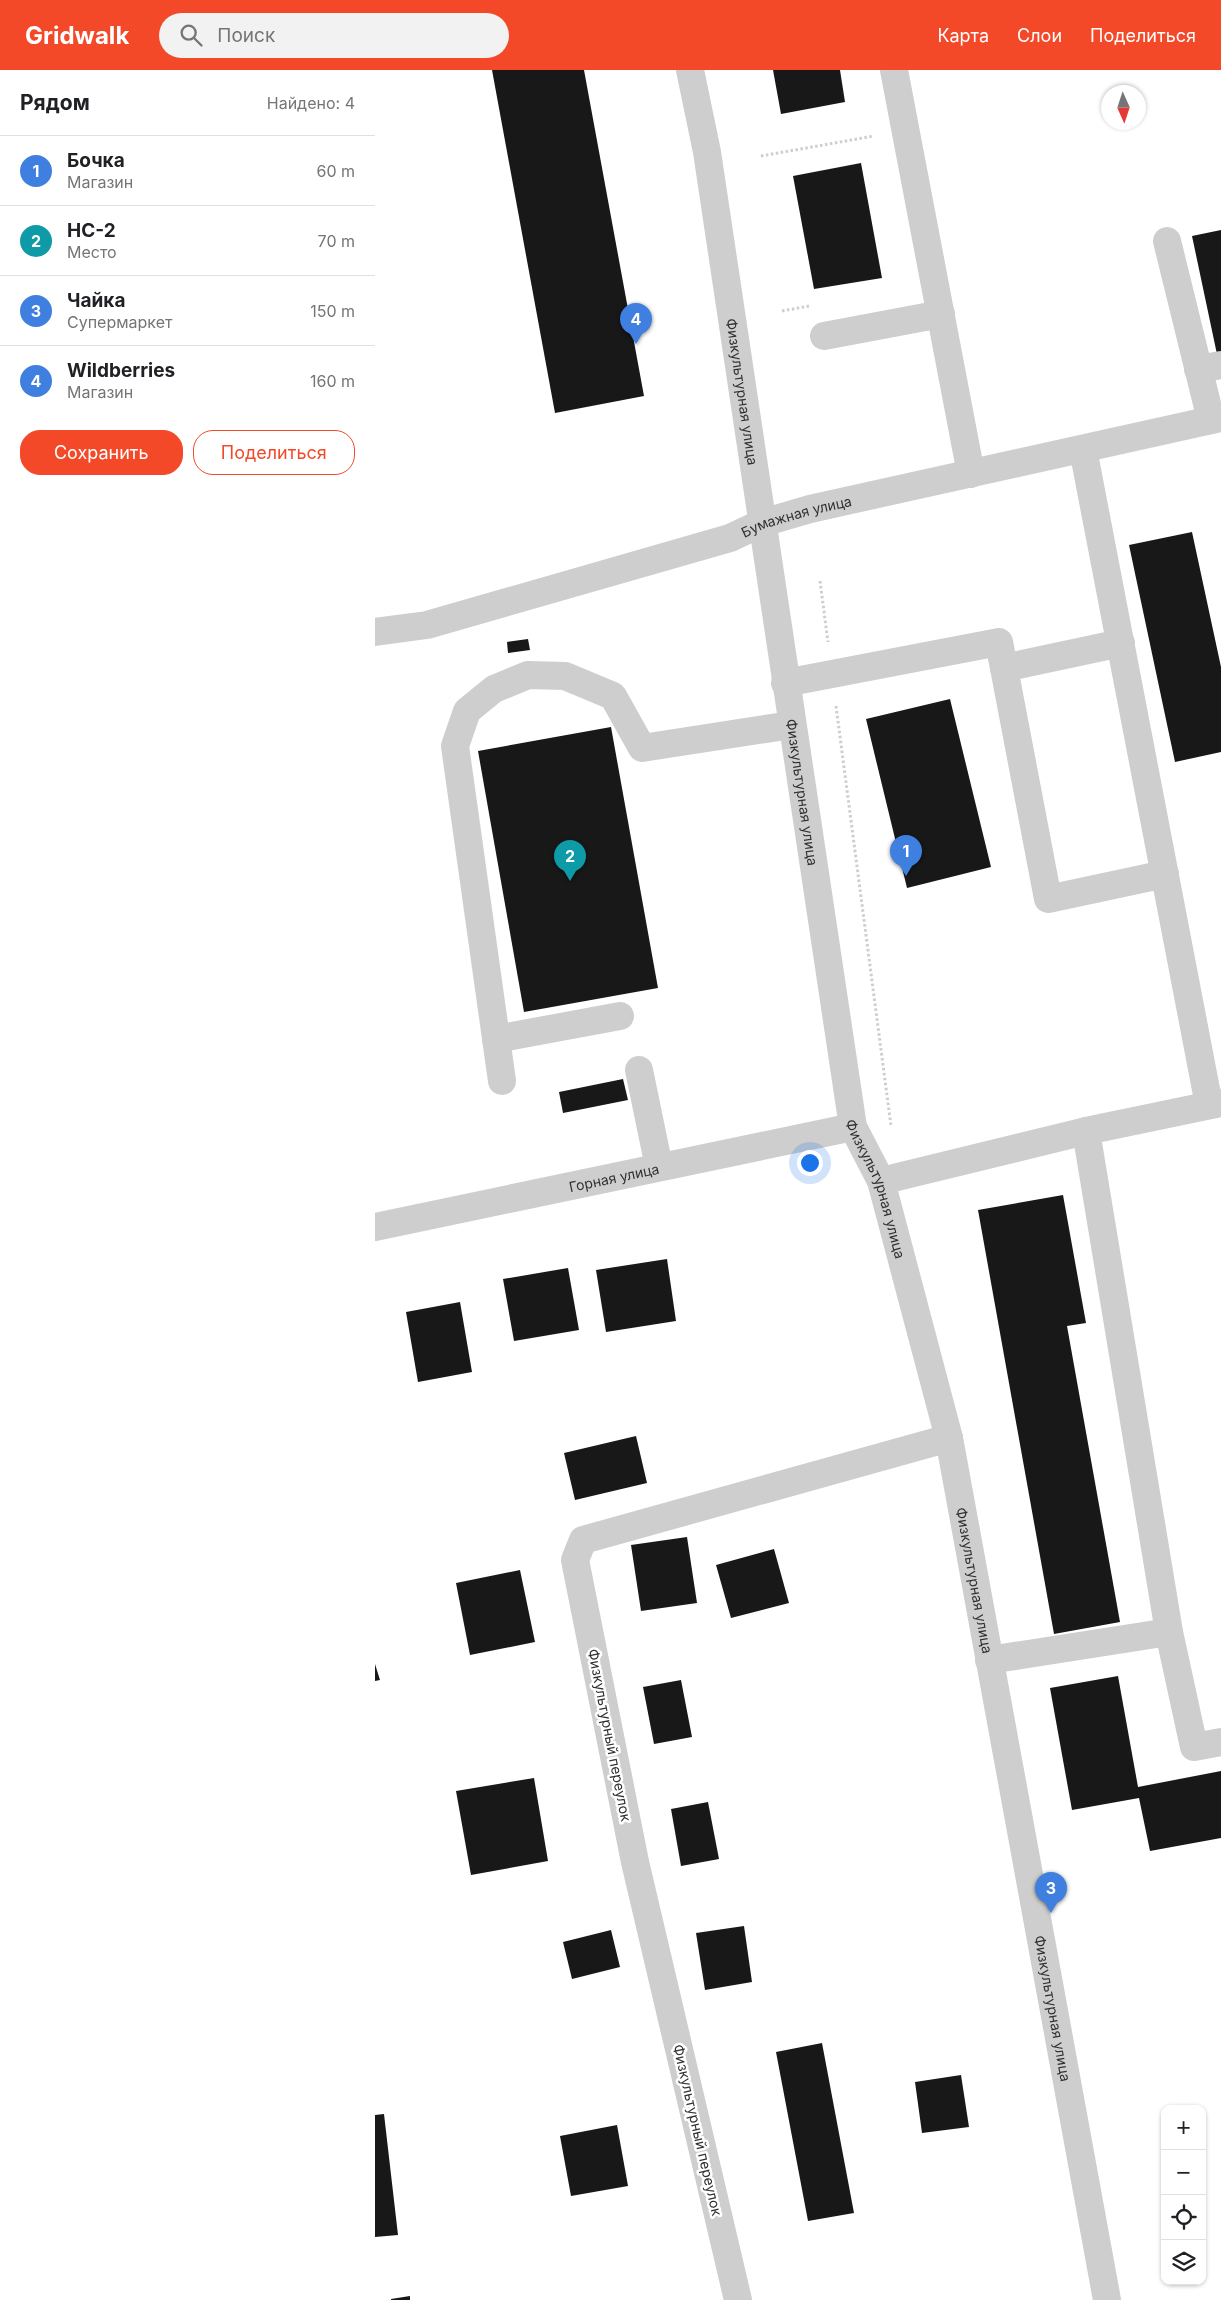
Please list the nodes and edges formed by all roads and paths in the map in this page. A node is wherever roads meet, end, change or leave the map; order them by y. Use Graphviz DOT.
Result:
graph roads {
  1 [pos="690,70"];
  2 [pos="894,70"];
  3 [pos="906,130"];
  4 [pos="761,156"];
  5 [pos="1167,240"];
  6 [pos="941,314"];
  7 [pos="824,336"];
  8 [pos="1210,367"];
  9 [pos="1216,419"];
  10 [pos="1083,449"];
  11 [pos="971,474"];
  12 [pos="762,523"];
  13 [pos="820,581"];
  14 [pos="375,632"];
  15 [pos="1121,643"];
  16 [pos="1004,668"];
  17 [pos="832,674"];
  18 [pos="785,683"];
  19 [pos="791,725"];
  20 [pos="1165,874"];
  21 [pos="620,1016"];
  22 [pos="496,1039"];
  23 [pos="639,1070"];
  24 [pos="502,1081"];
  25 [pos="1215,1104"];
  26 [pos="891,1124"];
  27 [pos="853,1127"];
  28 [pos="1086,1131"];
  29 [pos="659,1168"];
  30 [pos="881,1182"];
  31 [pos="375,1227"];
  32 [pos="949,1438"];
  33 [pos="1169,1632"];
  34 [pos="989,1660"];
  35 [pos="1221,1742"];
  36 [pos="738,2300"];
  37 [pos="1107,2300"];
  1 -- 12 [label="street, Физкультурная улица"];
  2 -- 3 [label="street"];
  3 -- 4 [label="path"];
  3 -- 6 [label="street"];
  5 -- 8 [label="street"];
  6 -- 7 [label="street"];
  6 -- 11 [label="street"];
  8 -- 9 [label="street"];
  9 -- 10 [label="street, Бумажная улица"];
  10 -- 11 [label="street, Бумажная улица"];
  10 -- 15 [label="street"];
  11 -- 12 [label="street, Бумажная улица"];
  12 -- 14 [label="street, Бумажная улица"];
  12 -- 18 [label="street, Физкультурная улица"];
  13 -- 17 [label="path"];
  15 -- 16 [label="street"];
  15 -- 20 [label="street"];
  16 -- 17 [label="street"];
  16 -- 20 [label="street"];
  17 -- 18 [label="street"];
  17 -- 26 [label="path"];
  18 -- 19 [label="street, Физкультурная улица"];
  19 -- 22 [label="street"];
  19 -- 27 [label="street, Физкультурная улица"];
  20 -- 25 [label="street"];
  21 -- 22 [label="street"];
  22 -- 24 [label="street"];
  23 -- 29 [label="street"];
  25 -- 28 [label="street"];
  27 -- 29 [label="street, Горная улица"];
  27 -- 30 [label="street, Физкультурная улица"];
  28 -- 30 [label="street"];
  28 -- 33 [label="street"];
  29 -- 31 [label="street, Горная улица"];
  30 -- 32 [label="street, Физкультурная улица"];
  32 -- 34 [label="street, Физкультурная улица"];
  32 -- 36 [label="street, Физкультурный переулок"];
  33 -- 34 [label="street"];
  33 -- 35 [label="street"];
  34 -- 37 [label="street, Физкультурная улица"];
}
